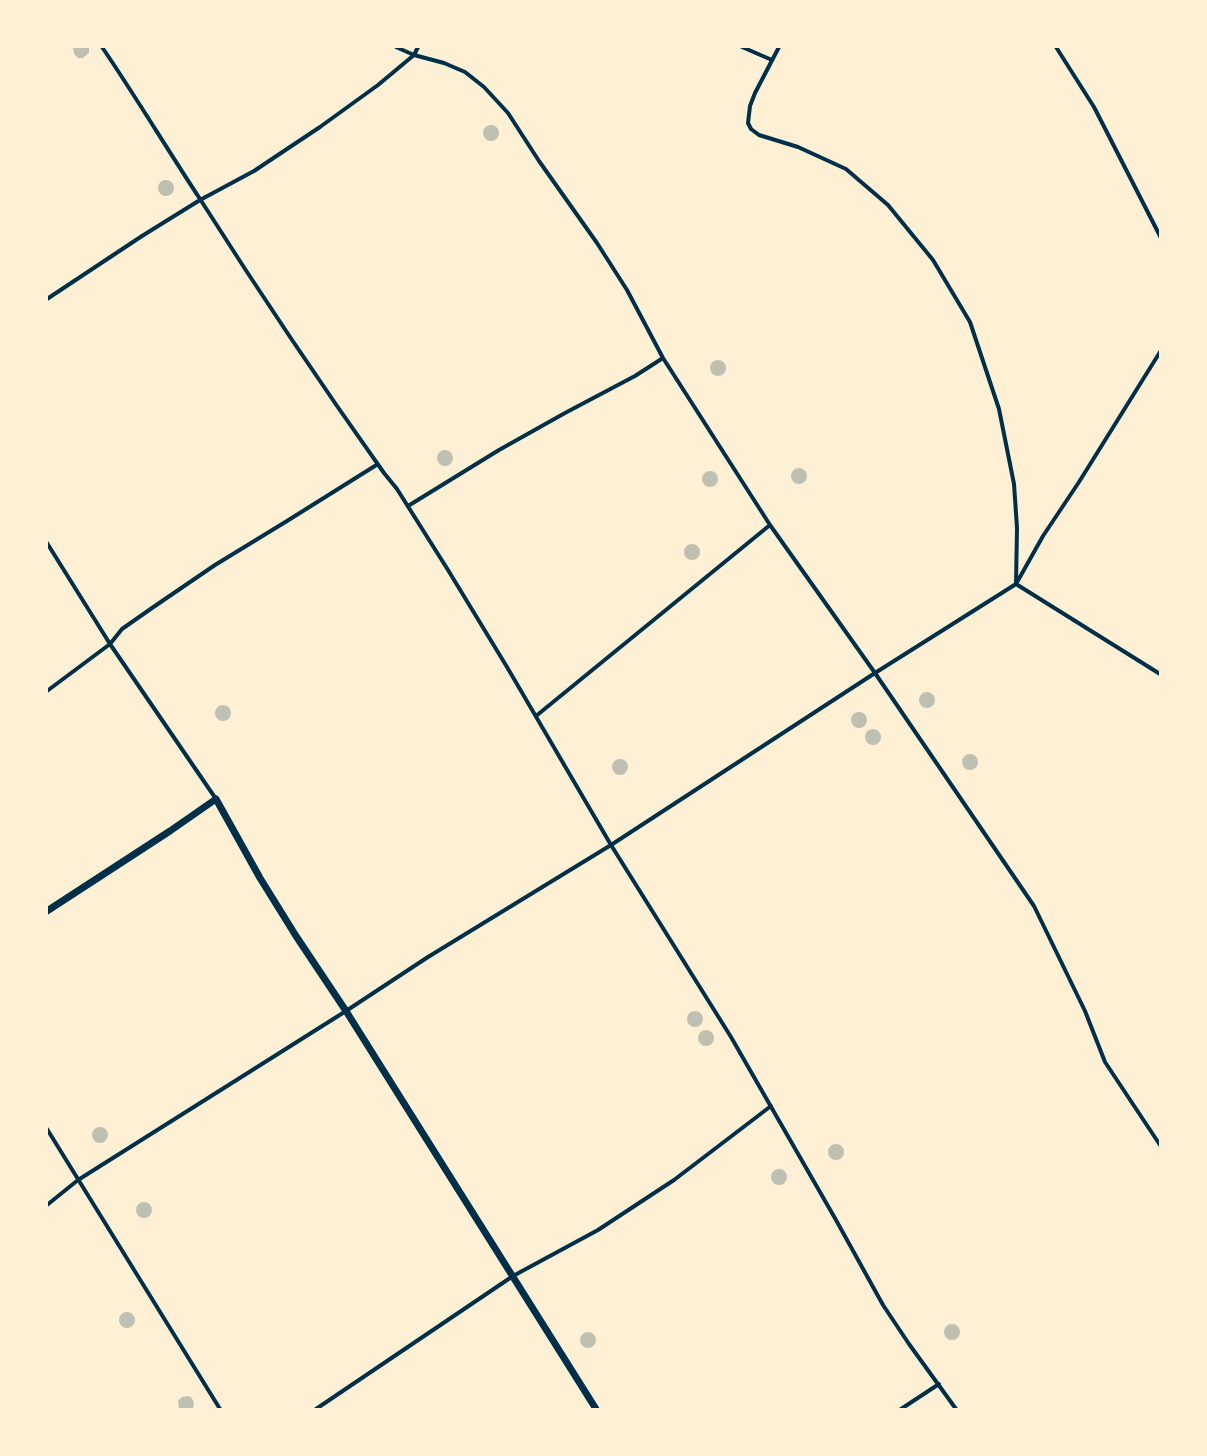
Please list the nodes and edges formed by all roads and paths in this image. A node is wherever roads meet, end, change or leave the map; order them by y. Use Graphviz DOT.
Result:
graph roads {
  1 [pos="102,47"];
  2 [pos="396,47"];
  3 [pos="418,47"];
  4 [pos="742,47"];
  5 [pos="779,47"];
  6 [pos="1056,47"];
  7 [pos="414,56"];
  8 [pos="772,60"];
  9 [pos="200,200"];
  10 [pos="1160,236"];
  11 [pos="47,299"];
  12 [pos="1160,352"];
  13 [pos="663,358"];
  14 [pos="378,464"];
  15 [pos="408,506"];
  16 [pos="770,525"];
  17 [pos="47,543"];
  18 [pos="1016,584"];
  19 [pos="110,644"];
  20 [pos="875,674"];
  21 [pos="1160,674"];
  22 [pos="47,691"];
  23 [pos="536,716"];
  24 [pos="216,799"];
  25 [pos="611,845"];
  26 [pos="47,911"];
  27 [pos="346,1011"];
  28 [pos="771,1106"];
  29 [pos="47,1129"];
  30 [pos="1160,1145"];
  31 [pos="78,1180"];
  32 [pos="47,1205"];
  33 [pos="513,1276"];
  34 [pos="939,1384"];
  35 [pos="220,1409"];
  36 [pos="316,1409"];
  37 [pos="596,1409"];
  38 [pos="901,1409"];
  39 [pos="956,1409"];
  1 -- 9 [label="street"];
  2 -- 7 [label="street"];
  3 -- 7 [label="street"];
  4 -- 8 [label="street"];
  5 -- 8 [label="street"];
  6 -- 10 [label="street"];
  7 -- 9 [label="street"];
  7 -- 13 [label="street"];
  8 -- 18 [label="street"];
  9 -- 11 [label="street"];
  9 -- 14 [label="street"];
  12 -- 18 [label="street"];
  13 -- 15 [label="street"];
  13 -- 16 [label="street"];
  14 -- 15 [label="street"];
  14 -- 19 [label="street"];
  15 -- 23 [label="street"];
  16 -- 20 [label="street"];
  16 -- 23 [label="street"];
  17 -- 19 [label="street"];
  18 -- 20 [label="street"];
  18 -- 21 [label="street"];
  19 -- 22 [label="street"];
  19 -- 24 [label="street"];
  20 -- 25 [label="street"];
  20 -- 30 [label="street"];
  23 -- 25 [label="street"];
  24 -- 26 [label="street"];
  24 -- 27 [label="street"];
  25 -- 27 [label="street"];
  25 -- 28 [label="street"];
  27 -- 31 [label="street"];
  27 -- 33 [label="street"];
  28 -- 33 [label="street"];
  28 -- 34 [label="street"];
  29 -- 31 [label="street"];
  31 -- 32 [label="street"];
  31 -- 35 [label="street"];
  33 -- 36 [label="street"];
  33 -- 37 [label="street"];
  34 -- 38 [label="street"];
  34 -- 39 [label="street"];
}
